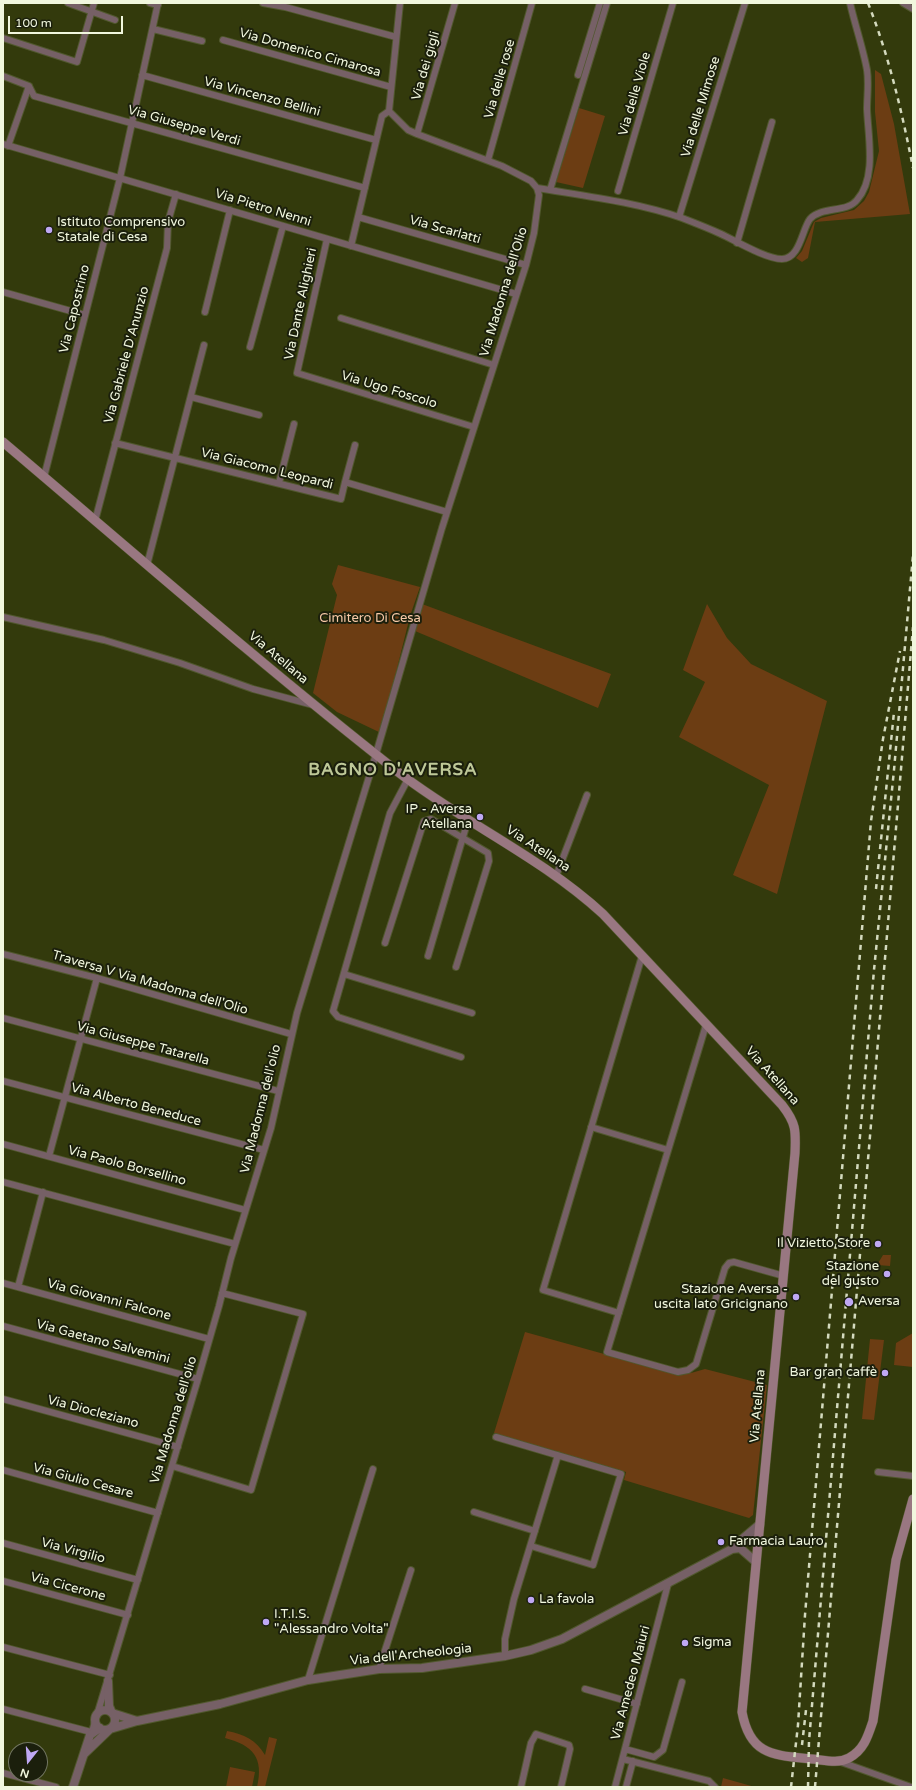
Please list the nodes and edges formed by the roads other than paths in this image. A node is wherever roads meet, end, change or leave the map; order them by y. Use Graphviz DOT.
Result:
graph roads {
  1 [pos="68,3"];
  2 [pos="94,3"];
  3 [pos="150,3"];
  4 [pos="262,3"];
  5 [pos="400,3"];
  6 [pos="455,3"];
  7 [pos="532,3"];
  8 [pos="600,3"];
  9 [pos="607,3"];
  10 [pos="673,3"];
  11 [pos="745,3"];
  12 [pos="850,3"];
  13 [pos="903,3"];
  14 [pos="158,4"];
  15 [pos="913,9"];
  16 [pos="91,11"];
  17 [pos="115,20"];
  18 [pos="152,29"];
  19 [pos="396,37"];
  20 [pos="3,38"];
  21 [pos="223,40"];
  22 [pos="202,41"];
  23 [pos="142,75"];
  24 [pos="578,75"];
  25 [pos="3,76"];
  26 [pos="29,86"];
  27 [pos="391,87"];
  28 [pos="389,111"];
  29 [pos="132,122"];
  30 [pos="772,122"];
  31 [pos="417,134"];
  32 [pos="376,140"];
  33 [pos="6,145"];
  34 [pos="488,160"];
  35 [pos="120,178"];
  36 [pos="364,188"];
  37 [pos="537,188"];
  38 [pos="550,190"];
  39 [pos="618,191"];
  40 [pos="176,194"];
  41 [pos="230,210"];
  42 [pos="358,217"];
  43 [pos="678,217"];
  44 [pos="283,226"];
  45 [pos="327,239"];
  46 [pos="737,242"];
  47 [pos="351,246"];
  48 [pos="526,265"];
  49 [pos="3,292"];
  50 [pos="516,294"];
  51 [pos="205,312"];
  52 [pos="85,315"];
  53 [pos="341,318"];
  54 [pos="204,345"];
  55 [pos="250,347"];
  56 [pos="494,365"];
  57 [pos="297,373"];
  58 [pos="191,397"];
  59 [pos="259,415"];
  60 [pos="294,424"];
  61 [pos="474,427"];
  62 [pos="3,442"];
  63 [pos="115,443"];
  64 [pos="355,445"];
  65 [pos="175,457"];
  66 [pos="44,477"];
  67 [pos="345,482"];
  68 [pos="278,483"];
  69 [pos="447,512"];
  70 [pos="95,521"];
  71 [pos="442,528"];
  72 [pos="147,565"];
  73 [pos="3,617"];
  74 [pos="316,706"];
  75 [pos="376,754"];
  76 [pos="408,779"];
  77 [pos="587,795"];
  78 [pos="468,820"];
  79 [pos="463,837"];
  80 [pos="556,876"];
  81 [pos="385,944"];
  82 [pos="3,954"];
  83 [pos="428,956"];
  84 [pos="642,956"];
  85 [pos="456,967"];
  86 [pos="344,974"];
  87 [pos="96,978"];
  88 [pos="472,1013"];
  89 [pos="3,1018"];
  90 [pos="706,1025"];
  91 [pos="291,1034"];
  92 [pos="81,1039"];
  93 [pos="461,1057"];
  94 [pos="3,1081"];
  95 [pos="278,1091"];
  96 [pos="66,1098"];
  97 [pos="591,1127"];
  98 [pos="3,1144"];
  99 [pos="264,1150"];
  100 [pos="668,1150"];
  101 [pos="50,1156"];
  102 [pos="3,1182"];
  103 [pos="43,1192"];
  104 [pos="245,1210"];
  105 [pos="235,1244"];
  106 [pos="784,1276"];
  107 [pos="3,1283"];
  108 [pos="18,1287"];
  109 [pos="222,1293"];
  110 [pos="619,1312"];
  111 [pos="3,1326"];
  112 [pos="210,1339"];
  113 [pos="198,1379"];
  114 [pos="3,1399"];
  115 [pos="496,1437"];
  116 [pos="178,1447"];
  117 [pos="558,1455"];
  118 [pos="172,1466"];
  119 [pos="373,1469"];
  120 [pos="3,1470"];
  121 [pos="878,1472"];
  122 [pos="913,1476"];
  123 [pos="913,1499"];
  124 [pos="474,1512"];
  125 [pos="158,1513"];
  126 [pos="760,1524"];
  127 [pos="535,1531"];
  128 [pos="759,1538"];
  129 [pos="3,1543"];
  130 [pos="531,1546"];
  131 [pos="738,1546"];
  132 [pos="758,1548"];
  133 [pos="756,1562"];
  134 [pos="411,1570"];
  135 [pos="138,1580"];
  136 [pos="3,1581"];
  137 [pos="668,1584"];
  138 [pos="128,1615"];
  139 [pos="3,1647"];
  140 [pos="505,1656"];
  141 [pos="379,1669"];
  142 [pos="109,1678"];
  143 [pos="308,1680"];
  144 [pos="682,1682"];
  145 [pos="585,1689"];
  146 [pos="637,1704"];
  147 [pos="3,1709"];
  148 [pos="112,1713"];
  149 [pos="96,1718"];
  150 [pos="137,1721"];
  151 [pos="100,1728"];
  152 [pos="110,1729"];
  153 [pos="91,1734"];
  154 [pos="625,1750"];
  155 [pos="84,1754"];
  156 [pos="623,1758"];
  157 [pos="633,1762"];
  158 [pos="841,1762"];
  159 [pos="3,1773"];
  160 [pos="892,1784"];
  161 [pos="56,1787"];
  162 [pos="73,1787"];
  163 [pos="521,1787"];
  164 [pos="561,1787"];
  165 [pos="615,1787"];
  166 [pos="626,1787"];
  167 [pos="715,1787"];
  168 [pos="911,1787"];
  1 -- 16 [label="street"];
  2 -- 16 [label="street"];
  3 -- 14 [label="street"];
  4 -- 19 [label="street"];
  5 -- 19 [label="street"];
  6 -- 31 [label="street, Via dei gigli"];
  7 -- 34 [label="street, Via delle rose"];
  8 -- 24 [label="street"];
  9 -- 38 [label="street"];
  10 -- 39 [label="street, Via delle Viole"];
  11 -- 43 [label="street, Via delle Mimose"];
  12 -- 46 [label="street"];
  13 -- 15 [label="street"];
  14 -- 18 [label="street, Via Capostrino"];
  16 -- 17 [label="street"];
  16 -- 20 [label="street"];
  18 -- 22 [label="street"];
  18 -- 23 [label="street, Via Capostrino"];
  19 -- 27 [label="street"];
  21 -- 27 [label="street, Via Domenico Cimarosa"];
  23 -- 29 [label="street, Via Capostrino"];
  23 -- 32 [label="street, Via Vincenzo Bellini"];
  25 -- 26 [label="street, Via Giuseppe Verdi"];
  26 -- 29 [label="street, Via Giuseppe Verdi"];
  26 -- 33 [label="street"];
  27 -- 28 [label="street"];
  28 -- 31 [label="street"];
  28 -- 32 [label="street"];
  29 -- 35 [label="street, Via Capostrino"];
  29 -- 36 [label="street, Via Giuseppe Verdi"];
  30 -- 46 [label="street"];
  31 -- 34 [label="street"];
  32 -- 36 [label="street"];
  33 -- 35 [label="street, Via Pietro Nenni"];
  34 -- 37 [label="street"];
  35 -- 40 [label="street, Via Pietro Nenni"];
  35 -- 52 [label="street, Via Capostrino"];
  36 -- 42 [label="street"];
  37 -- 38 [label="street"];
  37 -- 48 [label="street, Via Madonna dell'Olio"];
  38 -- 43 [label="street"];
  40 -- 41 [label="street, Via Pietro Nenni"];
  40 -- 63 [label="street, Via Gabriele D'Anunzio"];
  41 -- 44 [label="street, Via Pietro Nenni"];
  41 -- 51 [label="street"];
  42 -- 47 [label="street"];
  42 -- 48 [label="street, Via Scarlatti"];
  43 -- 46 [label="street"];
  44 -- 45 [label="street, Via Pietro Nenni"];
  44 -- 55 [label="street"];
  45 -- 47 [label="street, Via Pietro Nenni"];
  45 -- 57 [label="street, Via Dante Alighieri"];
  47 -- 50 [label="street, Via Pietro Nenni"];
  48 -- 50 [label="street, Via Madonna dell'Olio"];
  49 -- 52 [label="street"];
  50 -- 56 [label="street, Via Madonna dell'Olio"];
  52 -- 66 [label="street, Via Capostrino"];
  53 -- 56 [label="street"];
  54 -- 58 [label="street"];
  56 -- 61 [label="street, Via Madonna dell'Olio"];
  57 -- 61 [label="street, Via Ugo Foscolo"];
  58 -- 59 [label="street"];
  58 -- 65 [label="street"];
  60 -- 68 [label="street"];
  61 -- 69 [label="street, Via Madonna dell'Olio"];
  62 -- 66 [label="main road, Via Atellana"];
  63 -- 65 [label="street, Via Giacomo Leopardi"];
  63 -- 70 [label="street, Via Gabriele D'Anunzio"];
  64 -- 67 [label="street"];
  65 -- 68 [label="street, Via Giacomo Leopardi"];
  65 -- 72 [label="street"];
  66 -- 70 [label="main road, Via Atellana"];
  67 -- 68 [label="street, Via Giacomo Leopardi"];
  67 -- 69 [label="street, Via Giacomo Leopardi"];
  69 -- 71 [label="street, Via Madonna dell'Olio"];
  70 -- 72 [label="main road, Via Atellana"];
  71 -- 75 [label="street, Via Madonna dell'olio"];
  72 -- 74 [label="main road, Via Atellana"];
  73 -- 74 [label="street"];
  74 -- 75 [label="main road, Via Atellana"];
  75 -- 76 [label="main road, Via Atellana"];
  75 -- 91 [label="street, Via Madonna dell'olio"];
  76 -- 78 [label="main road, Via Atellana"];
  76 -- 86 [label="street"];
  77 -- 80 [label="street"];
  78 -- 79 [label="street"];
  78 -- 80 [label="main road, Via Atellana"];
  79 -- 81 [label="street"];
  79 -- 83 [label="street"];
  79 -- 85 [label="street"];
  80 -- 84 [label="main road, Via Atellana"];
  82 -- 87 [label="street, Traversa V Via Madonna dell'Olio"];
  84 -- 90 [label="main road, Via Atellana"];
  84 -- 97 [label="street"];
  86 -- 88 [label="street"];
  86 -- 93 [label="street"];
  87 -- 91 [label="street, Traversa V Via Madonna dell'Olio"];
  87 -- 92 [label="street"];
  89 -- 92 [label="street, Via Giuseppe Tatarella"];
  90 -- 100 [label="street"];
  90 -- 106 [label="main road, Via Atellana"];
  91 -- 95 [label="street, Via Madonna dell'olio"];
  92 -- 95 [label="street, Via Giuseppe Tatarella"];
  92 -- 96 [label="street"];
  94 -- 96 [label="street, Via Alberto Beneduce"];
  95 -- 99 [label="street, Via Madonna dell'olio"];
  96 -- 99 [label="street, Via Alberto Beneduce"];
  96 -- 101 [label="street"];
  97 -- 100 [label="street"];
  97 -- 110 [label="street"];
  98 -- 101 [label="street, Via Paolo Borsellino"];
  99 -- 104 [label="street, Via Madonna dell'olio"];
  100 -- 110 [label="street"];
  101 -- 104 [label="street, Via Paolo Borsellino"];
  102 -- 103 [label="street"];
  103 -- 105 [label="street"];
  103 -- 108 [label="street"];
  104 -- 105 [label="street, Via Madonna dell'olio"];
  105 -- 109 [label="street, Via Madonna dell'olio"];
  106 -- 110 [label="street"];
  106 -- 126 [label="main road, Via Atellana"];
  107 -- 108 [label="street, Via Giovanni Falcone"];
  108 -- 112 [label="street, Via Giovanni Falcone"];
  109 -- 112 [label="street, Via Madonna dell'olio"];
  109 -- 118 [label="street"];
  111 -- 113 [label="street, Via Gaetano Salvemini"];
  112 -- 113 [label="street, Via Madonna dell'olio"];
  113 -- 116 [label="street, Via Madonna dell'olio"];
  114 -- 116 [label="street, Via Diocleziano"];
  115 -- 117 [label="street"];
  116 -- 118 [label="street, Via Madonna dell'olio"];
  117 -- 127 [label="street"];
  117 -- 130 [label="street"];
  118 -- 125 [label="street, Via Madonna dell'olio"];
  119 -- 143 [label="street"];
  120 -- 125 [label="street, Via Giulio Cesare"];
  121 -- 122 [label="street"];
  123 -- 158 [label="main road"];
  124 -- 127 [label="street"];
  125 -- 135 [label="street, Via Madonna dell'olio"];
  126 -- 128 [label="main road, Via Atellana"];
  126 -- 131 [label="street"];
  127 -- 130 [label="street"];
  128 -- 131 [label="street"];
  128 -- 132 [label="main road, Via Atellana"];
  129 -- 135 [label="street, Via Virgilio"];
  130 -- 140 [label="street"];
  131 -- 132 [label="street, Via dell'Archeologia"];
  131 -- 133 [label="street"];
  131 -- 137 [label="street, Via dell'Archeologia"];
  132 -- 133 [label="main road, Via Atellana"];
  133 -- 158 [label="main road, Via Atellana"];
  134 -- 141 [label="street"];
  135 -- 138 [label="street, Via Madonna dell'olio"];
  136 -- 138 [label="street, Via Cicerone"];
  137 -- 140 [label="street, Via dell'Archeologia"];
  137 -- 146 [label="street, Via Amedeo Maiuri"];
  138 -- 142 [label="street, Via Madonna dell'olio"];
  139 -- 142 [label="street"];
  140 -- 141 [label="street, Via dell'Archeologia"];
  141 -- 143 [label="street, Via dell'Archeologia"];
  142 -- 148 [label="street"];
  142 -- 149 [label="street, Via Madonna dell'olio"];
  143 -- 150 [label="street, Via dell'Archeologia"];
  144 -- 154 [label="street"];
  145 -- 146 [label="street"];
  146 -- 154 [label="street, Via Amedeo Maiuri"];
  147 -- 153 [label="street"];
  148 -- 149 [label="street"];
  148 -- 150 [label="street"];
  148 -- 152 [label="street"];
  149 -- 151 [label="street"];
  149 -- 153 [label="street, Via Madonna dell'olio"];
  150 -- 152 [label="street, Via dell'Archeologia"];
  151 -- 152 [label="street"];
  151 -- 153 [label="street"];
  152 -- 155 [label="street, Via dell'Archeologia"];
  153 -- 155 [label="street, Via dell'Archeologia"];
  154 -- 156 [label="street, Via Amedeo Maiuri"];
  155 -- 162 [label="street, Via dell'Archeologia"];
  156 -- 157 [label="street"];
  156 -- 165 [label="street, Via Amedeo Maiuri"];
  157 -- 166 [label="street"];
  157 -- 167 [label="street"];
  158 -- 160 [label="street"];
  159 -- 161 [label="street"];
  160 -- 168 [label="street"];
  163 -- 164 [label="street"];
}
